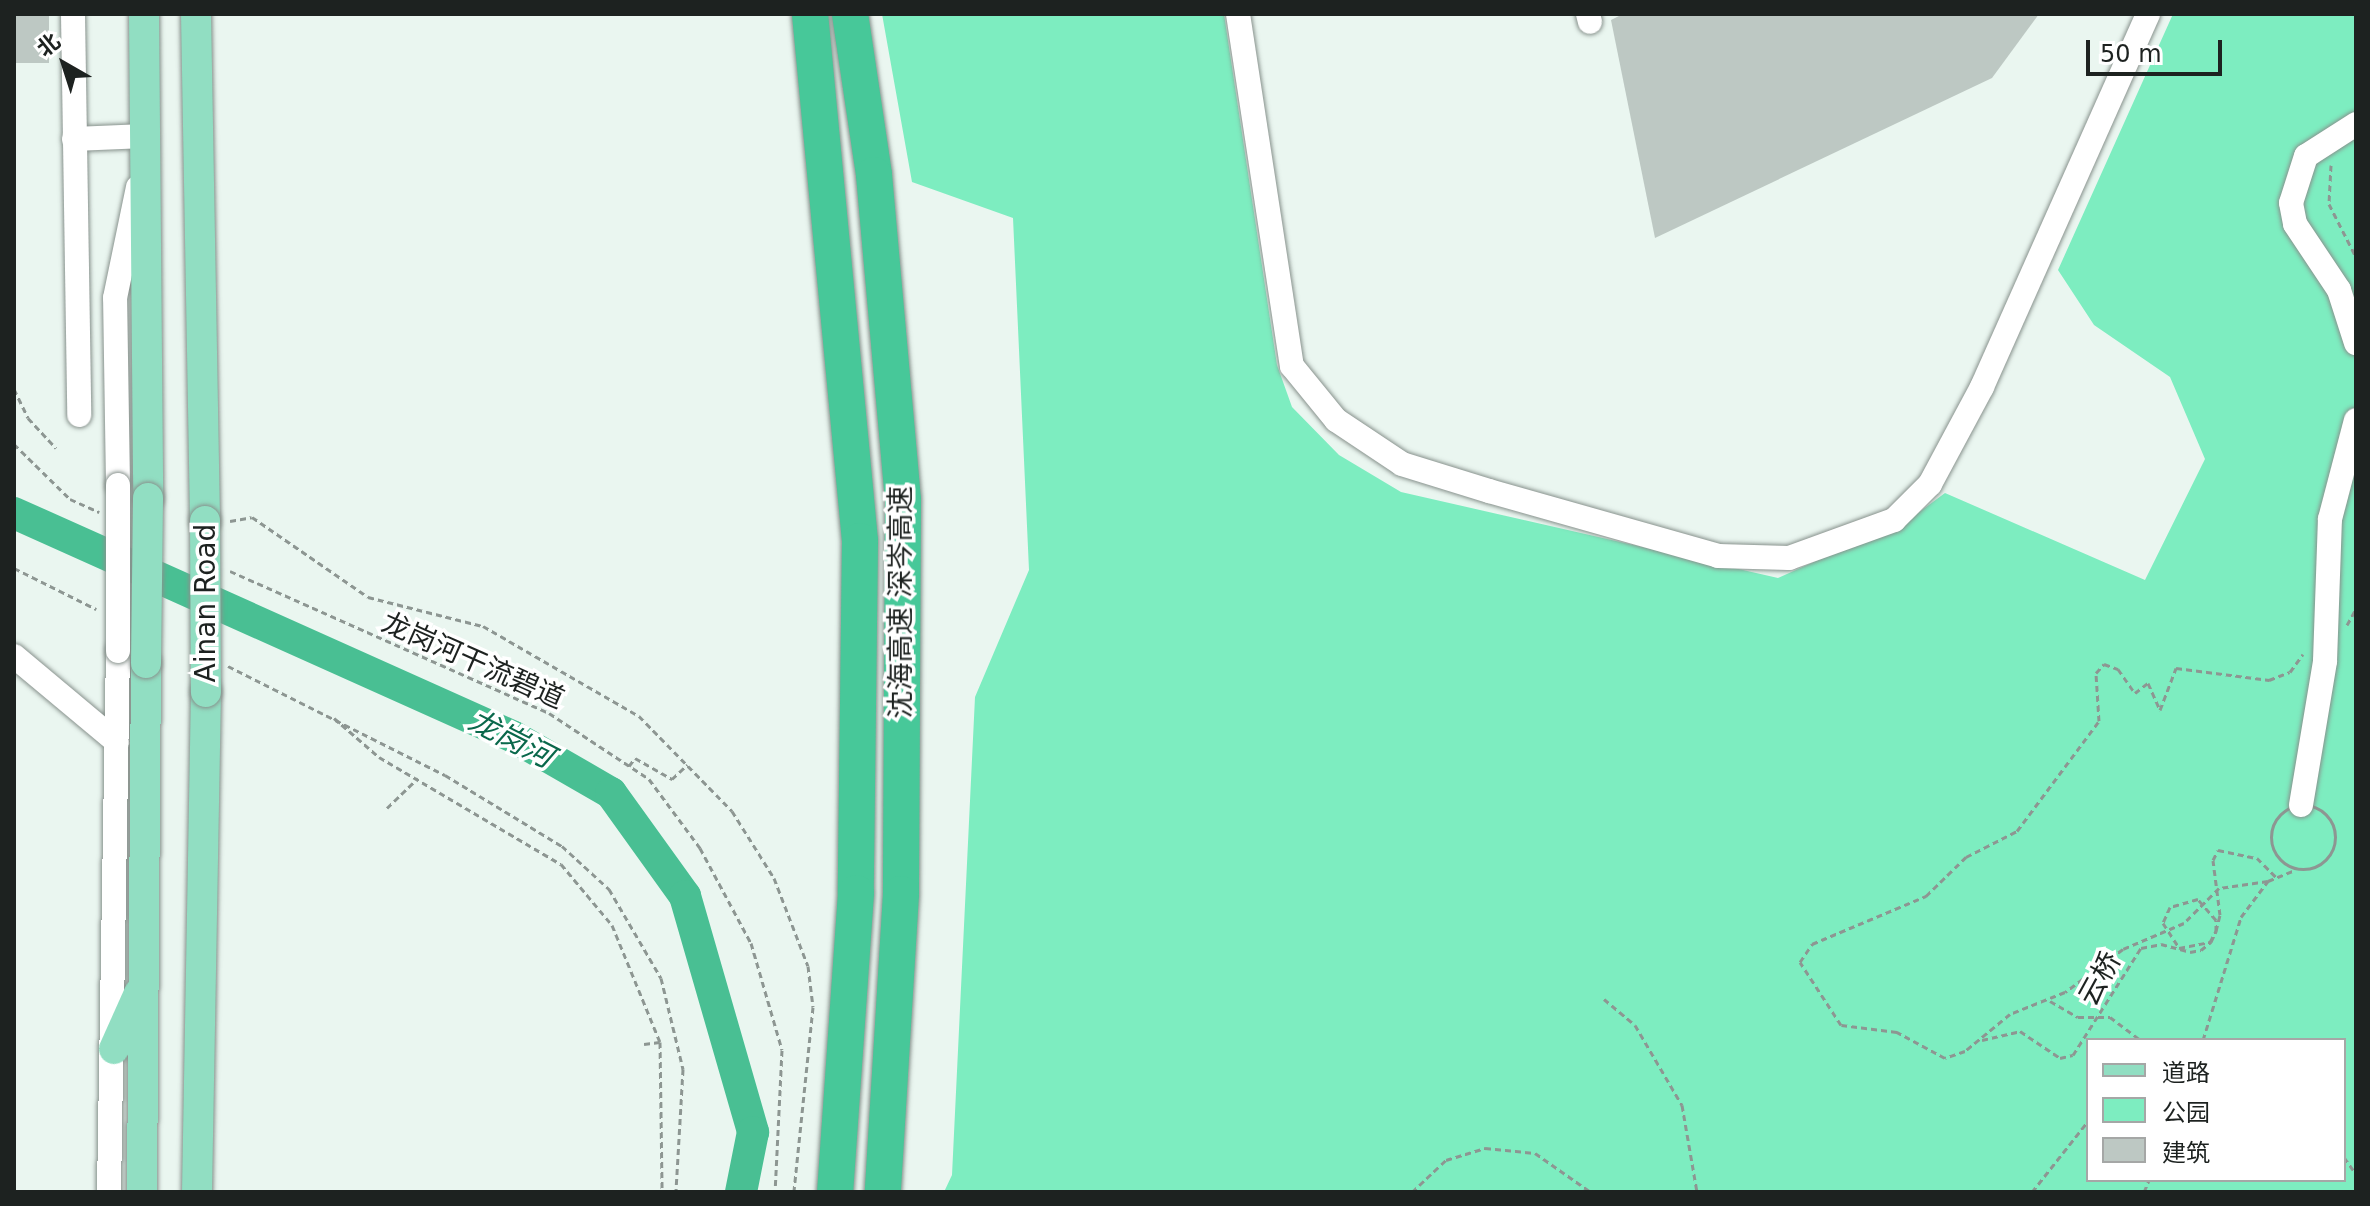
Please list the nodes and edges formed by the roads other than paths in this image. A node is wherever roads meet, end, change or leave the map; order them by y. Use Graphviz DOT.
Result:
graph roads {
  1 [pos="73,14"];
  2 [pos="810,14"];
  3 [pos="850,14"];
  4 [pos="1238,14"];
  5 [pos="2148,14"];
  6 [pos="143,15"];
  7 [pos="198,21"];
  8 [pos="2356,124"];
  9 [pos="74,139"];
  10 [pos="146,145"];
  11 [pos="2356,343"];
  12 [pos="79,415"];
  13 [pos="2356,420"];
  14 [pos="14,656"];
  15 [pos="117,742"];
  16 [pos="2301,805"];
  17 [pos="145,981"];
  18 [pos="114,1049"];
  19 [pos="109,1192"];
  20 [pos="142,1192"];
  21 [pos="197,1192"];
  22 [pos="835,1192"];
  23 [pos="883,1192"];
  1 -- 9 [label="street"];
  2 -- 22 [label="highway, 沈海高速 深岑高速"];
  3 -- 23 [label="highway, 沈海高速 深岑高速"];
  4 -- 5 [label="street"];
  6 -- 10 [label="main road, Ainan Road"];
  7 -- 21 [label="main road, Ainan Road, bridge"];
  8 -- 11 [label="street"];
  9 -- 10 [label="street"];
  9 -- 12 [label="street"];
  10 -- 15 [label="street, bridge"];
  10 -- 17 [label="main road, Ainan Road, bridge"];
  13 -- 16 [label="street"];
  14 -- 15 [label="street"];
  15 -- 18 [label="street"];
  17 -- 18 [label="main road"];
  17 -- 20 [label="main road, Ainan Road"];
  18 -- 19 [label="street"];
}
